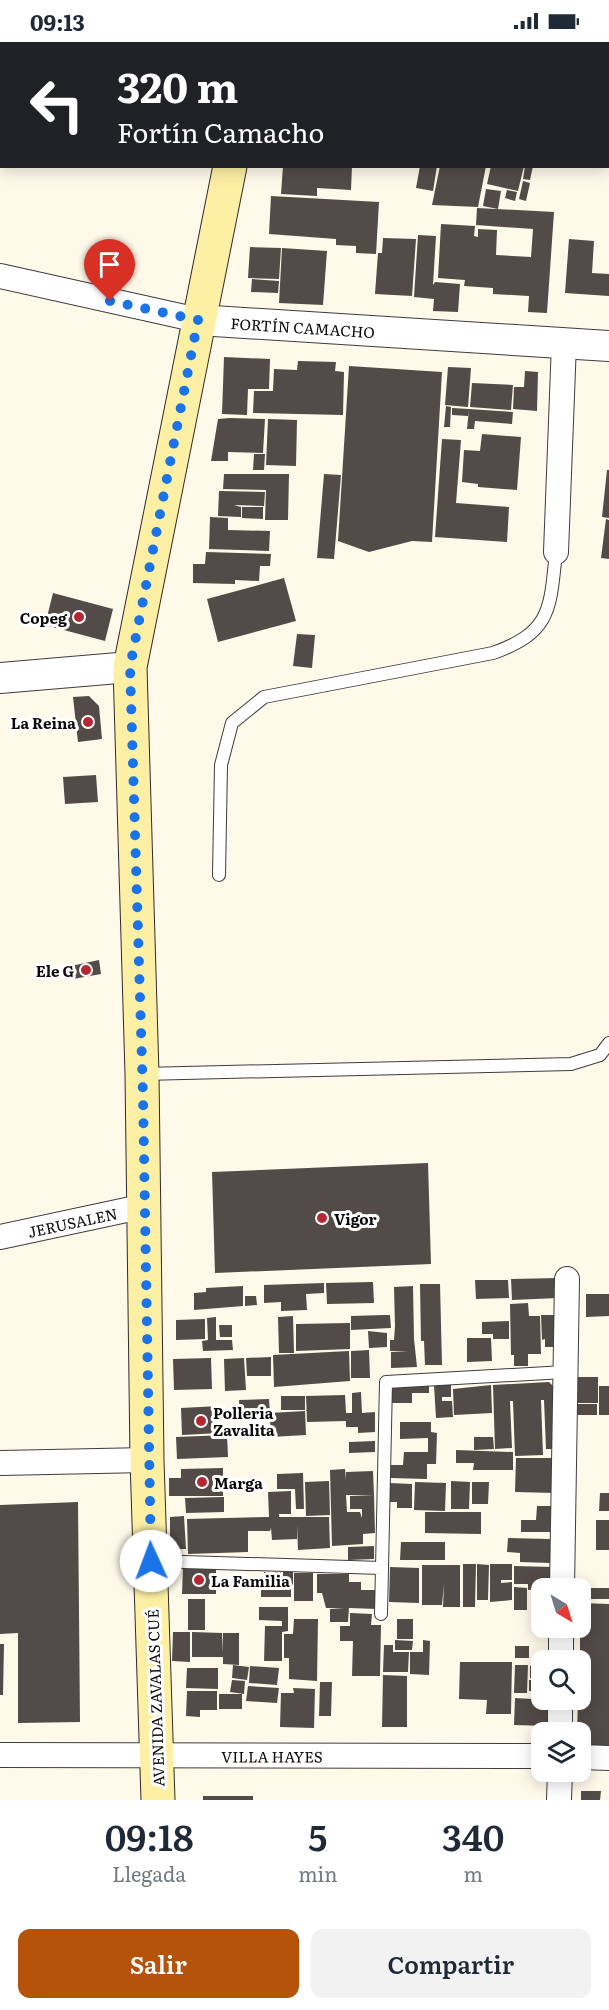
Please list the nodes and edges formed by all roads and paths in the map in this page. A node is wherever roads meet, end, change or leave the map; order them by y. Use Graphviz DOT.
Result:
graph roads {
  1 [pos="230,168"];
  2 [pos="0,276"];
  3 [pos="198,320"];
  4 [pos="564,344"];
  5 [pos="609,346"];
  6 [pos="556,552"];
  7 [pos="130,667"];
  8 [pos="0,678"];
  9 [pos="219,875"];
  10 [pos="609,1043"];
  11 [pos="142,1074"];
  12 [pos="145,1206"];
  13 [pos="0,1237"];
  14 [pos="567,1279"];
  15 [pos="565,1372"];
  16 [pos="147,1460"];
  17 [pos="0,1463"];
  18 [pos="151,1561"];
  19 [pos="382,1568"];
  20 [pos="562,1578"];
  21 [pos="381,1614"];
  22 [pos="0,1755"];
  23 [pos="157,1755"];
  24 [pos="531,1756"];
  25 [pos="591,1757"];
  26 [pos="609,1758"];
  27 [pos="560,1782"];
  28 [pos="158,1800"];
  29 [pos="559,1800"];
  1 -- 3 [label="main road, AVENIDA ZAVALAS CUÉ"];
  2 -- 3 [label="street, FORTÍN CAMACHO"];
  3 -- 4 [label="street, FORTÍN CAMACHO"];
  3 -- 7 [label="main road, AVENIDA ZAVALAS CUÉ"];
  4 -- 5 [label="street, FORTÍN CAMACHO"];
  4 -- 6 [label="street"];
  6 -- 9 [label="lane"];
  7 -- 8 [label="street"];
  7 -- 11 [label="main road, AVENIDA ZAVALAS CUÉ"];
  10 -- 11 [label="lane"];
  11 -- 12 [label="main road, AVENIDA ZAVALAS CUÉ"];
  12 -- 13 [label="street, JERUSALEN"];
  12 -- 16 [label="main road, AVENIDA ZAVALAS CUÉ"];
  14 -- 15 [label="street"];
  15 -- 19 [label="lane"];
  15 -- 20 [label="street"];
  16 -- 17 [label="street"];
  16 -- 18 [label="main road, AVENIDA ZAVALAS CUÉ"];
  18 -- 19 [label="lane"];
  18 -- 23 [label="main road, AVENIDA ZAVALAS CUÉ"];
  19 -- 21 [label="lane"];
  22 -- 23 [label="street, VILLA HAYES"];
  23 -- 24 [label="street, VILLA HAYES"];
  23 -- 28 [label="main road, AVENIDA ZAVALAS CUÉ"];
  25 -- 26 [label="street"];
  27 -- 29 [label="street"];
}
